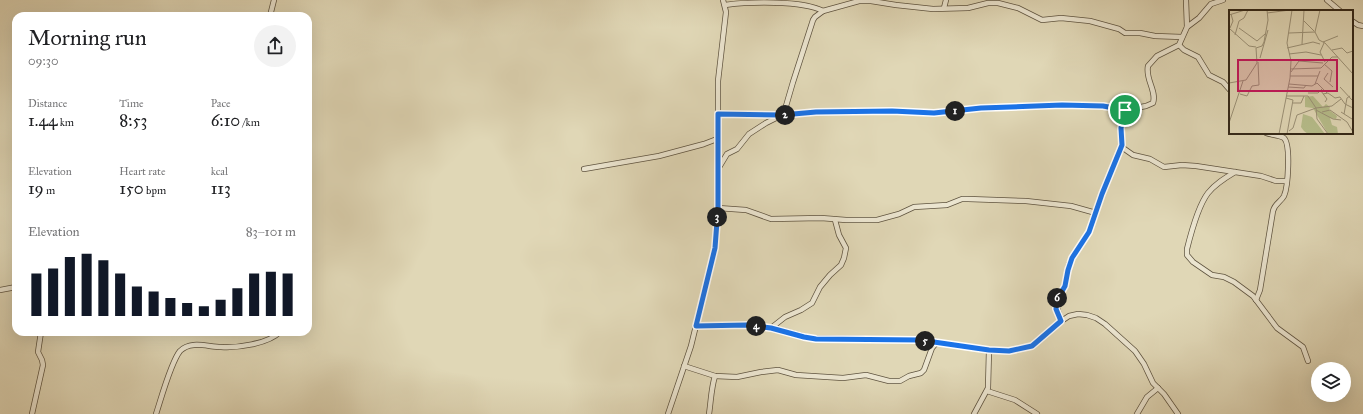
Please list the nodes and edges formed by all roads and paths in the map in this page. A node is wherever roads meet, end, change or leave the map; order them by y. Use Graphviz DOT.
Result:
graph roads {
  1 [pos="274,0"];
  2 [pos="723,0"];
  3 [pos="946,0"];
  4 [pos="1186,0"];
  5 [pos="1223,0"];
  6 [pos="1327,0"];
  7 [pos="725,5"];
  8 [pos="944,8"];
  9 [pos="1339,10"];
  10 [pos="823,11"];
  11 [pos="271,12"];
  12 [pos="1353,22"];
  13 [pos="1363,26"];
  14 [pos="1187,27"];
  15 [pos="1182,37"];
  16 [pos="1179,45"];
  17 [pos="1229,89"];
  18 [pos="1125,110"];
  19 [pos="718,114"];
  20 [pos="782,115"];
  21 [pos="1269,134"];
  22 [pos="717,139"];
  23 [pos="1122,145"];
  24 [pos="584,169"];
  25 [pos="718,169"];
  26 [pos="1235,172"];
  27 [pos="1286,181"];
  28 [pos="718,208"];
  29 [pos="1096,213"];
  30 [pos="835,220"];
  31 [pos="12,288"];
  32 [pos="0,290"];
  33 [pos="1256,300"];
  34 [pos="1061,321"];
  35 [pos="696,326"];
  36 [pos="771,328"];
  37 [pos="40,336"];
  38 [pos="275,336"];
  39 [pos="937,342"];
  40 [pos="989,350"];
  41 [pos="1308,361"];
  42 [pos="684,366"];
  43 [pos="715,376"];
  44 [pos="1158,388"];
  45 [pos="987,391"];
  46 [pos="32,414"];
  47 [pos="156,414"];
  48 [pos="668,414"];
  49 [pos="708,414"];
  50 [pos="974,414"];
  51 [pos="1037,414"];
  52 [pos="1137,414"];
  53 [pos="1178,414"];
  1 -- 11 [label="street"];
  2 -- 7 [label="street"];
  3 -- 8 [label="street"];
  4 -- 14 [label="street"];
  5 -- 14 [label="street"];
  6 -- 9 [label="street"];
  7 -- 10 [label="street"];
  7 -- 19 [label="street"];
  8 -- 10 [label="street"];
  8 -- 15 [label="street"];
  10 -- 20 [label="street"];
  12 -- 13 [label="street"];
  14 -- 15 [label="street"];
  15 -- 16 [label="street"];
  16 -- 17 [label="street"];
  16 -- 18 [label="street"];
  18 -- 20 [label="street"];
  18 -- 23 [label="street"];
  19 -- 20 [label="street"];
  19 -- 22 [label="street"];
  20 -- 25 [label="street"];
  21 -- 27 [label="street"];
  22 -- 24 [label="street"];
  22 -- 25 [label="street"];
  23 -- 26 [label="street"];
  23 -- 29 [label="street"];
  25 -- 28 [label="street"];
  26 -- 27 [label="street"];
  26 -- 33 [label="street"];
  27 -- 33 [label="street"];
  28 -- 30 [label="street"];
  28 -- 35 [label="street"];
  29 -- 30 [label="street"];
  29 -- 34 [label="street"];
  30 -- 36 [label="street"];
  31 -- 32 [label="street"];
  33 -- 41 [label="street"];
  34 -- 40 [label="street"];
  34 -- 44 [label="street"];
  35 -- 36 [label="street"];
  35 -- 42 [label="street"];
  36 -- 39 [label="street"];
  37 -- 46 [label="street"];
  38 -- 47 [label="street"];
  39 -- 40 [label="street"];
  39 -- 43 [label="street"];
  40 -- 45 [label="street"];
  42 -- 43 [label="street"];
  42 -- 48 [label="street"];
  43 -- 49 [label="street"];
  44 -- 52 [label="street"];
  44 -- 53 [label="street"];
  45 -- 50 [label="street"];
  45 -- 51 [label="street"];
}
